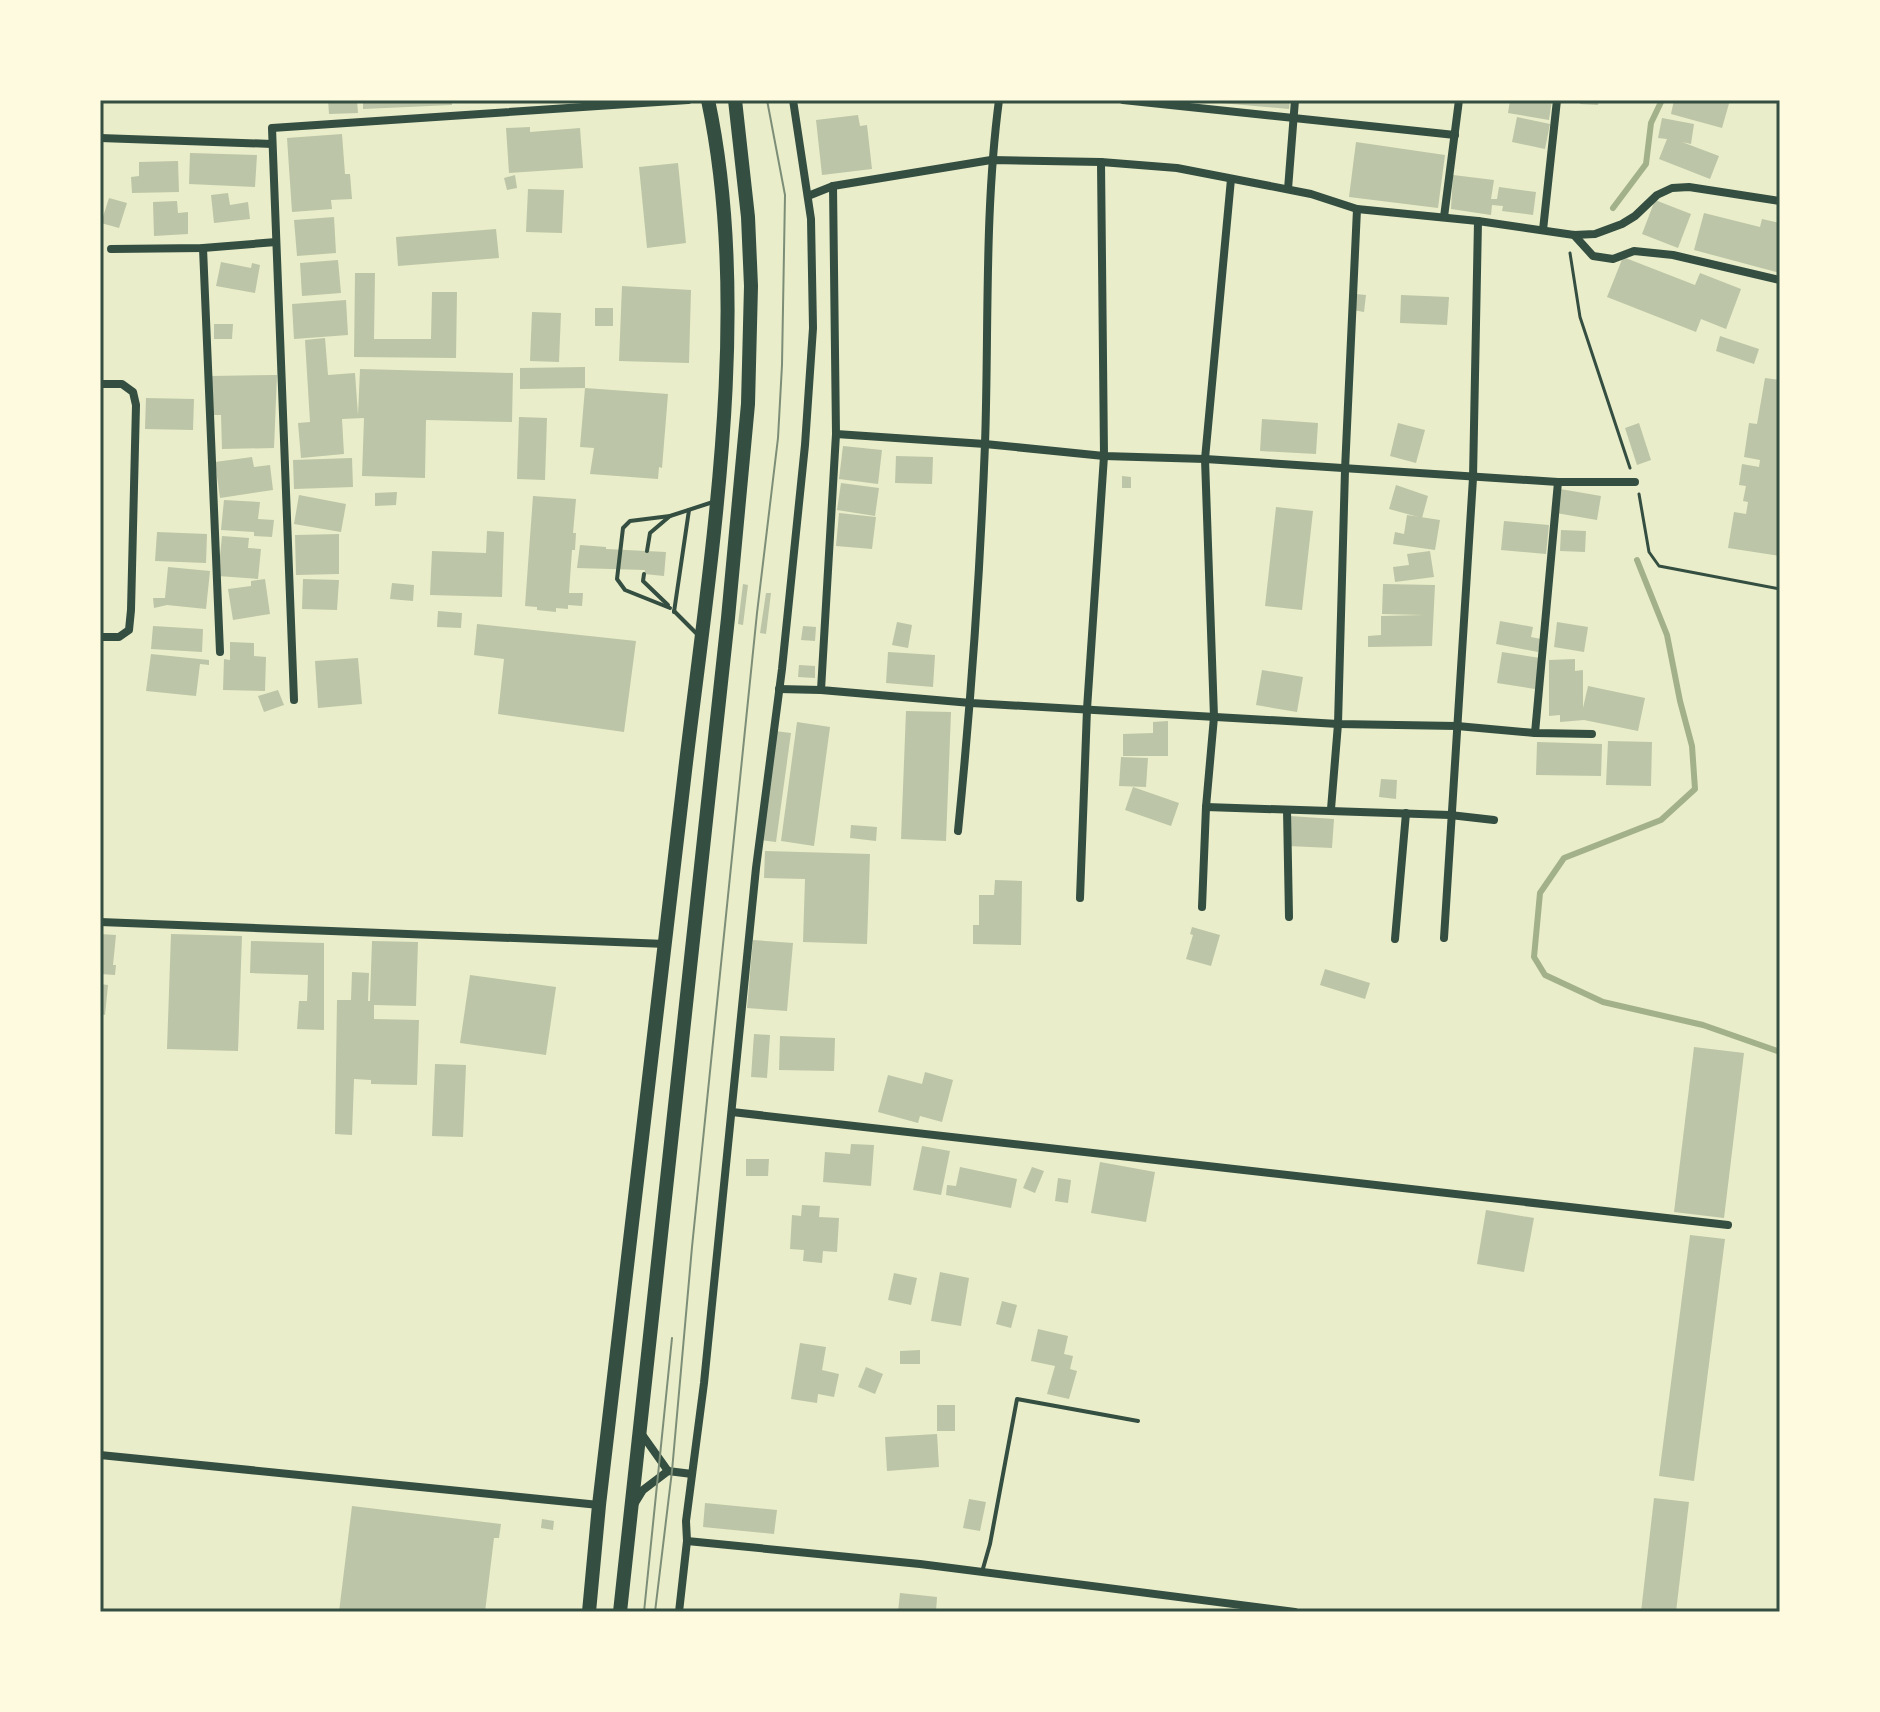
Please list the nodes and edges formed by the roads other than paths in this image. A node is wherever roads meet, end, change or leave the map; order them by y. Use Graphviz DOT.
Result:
graph roads {
  1 [pos="688,100"];
  2 [pos="708,100"];
  3 [pos="735,100"];
  4 [pos="793,100"];
  5 [pos="999,100"];
  6 [pos="1123,100"];
  7 [pos="1295,100"];
  8 [pos="1459,100"];
  9 [pos="1557,100"];
  10 [pos="1294,117"];
  11 [pos="1455,135"];
  12 [pos="100,138"];
  13 [pos="272,144"];
  14 [pos="991,160"];
  15 [pos="1101,162"];
  16 [pos="1231,179"];
  17 [pos="833,186"];
  18 [pos="1288,189"];
  19 [pos="808,196"];
  20 [pos="1780,201"];
  21 [pos="1357,209"];
  22 [pos="1444,217"];
  23 [pos="1478,221"];
  24 [pos="1543,230"];
  25 [pos="1570,235"];
  26 [pos="276,242"];
  27 [pos="203,248"];
  28 [pos="111,249"];
  29 [pos="1780,280"];
  30 [pos="100,384"];
  31 [pos="836,434"];
  32 [pos="985,444"];
  33 [pos="1104,456"];
  34 [pos="1205,459"];
  35 [pos="1345,470"];
  36 [pos="1473,478"];
  37 [pos="1558,482"];
  38 [pos="1635,482"];
  39 [pos="715,501"];
  40 [pos="689,510"];
  41 [pos="670,516"];
  42 [pos="647,551"];
  43 [pos="644,574"];
  44 [pos="672,610"];
  45 [pos="100,637"];
  46 [pos="701,638"];
  47 [pos="220,652"];
  48 [pos="779,689"];
  49 [pos="821,690"];
  50 [pos="294,700"];
  51 [pos="971,703"];
  52 [pos="1087,709"];
  53 [pos="1214,717"];
  54 [pos="1338,724"];
  55 [pos="1457,726"];
  56 [pos="1535,733"];
  57 [pos="1592,734"];
  58 [pos="1206,807"];
  59 [pos="1331,809"];
  60 [pos="1287,810"];
  61 [pos="1406,813"];
  62 [pos="1450,815"];
  63 [pos="1494,820"];
  64 [pos="958,831"];
  65 [pos="1080,898"];
  66 [pos="1202,907"];
  67 [pos="1289,917"];
  68 [pos="100,922"];
  69 [pos="1444,938"];
  70 [pos="1395,939"];
  71 [pos="666,944"];
  72 [pos="732,1112"];
  73 [pos="1728,1225"];
  74 [pos="1138,1421"];
  75 [pos="641,1432"];
  76 [pos="100,1455"];
  77 [pos="668,1471"];
  78 [pos="692,1474"];
  79 [pos="599,1505"];
  80 [pos="631,1511"];
  81 [pos="687,1541"];
  82 [pos="982,1572"];
  83 [pos="589,1612"];
  84 [pos="620,1612"];
  85 [pos="679,1612"];
  86 [pos="1295,1612"];
  1 -- 13 [label="street"];
  2 -- 39 [label="main road"];
  3 -- 75 [label="main road"];
  4 -- 19 [label="street"];
  5 -- 14 [label="street"];
  6 -- 10 [label="street"];
  7 -- 10 [label="street"];
  8 -- 11 [label="street"];
  9 -- 24 [label="street"];
  10 -- 11 [label="street"];
  10 -- 18 [label="street"];
  11 -- 22 [label="street"];
  12 -- 13 [label="street"];
  13 -- 26 [label="street"];
  14 -- 15 [label="street"];
  14 -- 17 [label="street"];
  14 -- 32 [label="street"];
  15 -- 16 [label="street"];
  15 -- 33 [label="street"];
  16 -- 18 [label="street"];
  16 -- 34 [label="street"];
  17 -- 19 [label="street"];
  17 -- 31 [label="street"];
  18 -- 21 [label="street"];
  19 -- 48 [label="street"];
  20 -- 25 [label="street"];
  21 -- 22 [label="street"];
  21 -- 35 [label="street"];
  22 -- 23 [label="street"];
  23 -- 24 [label="street"];
  23 -- 36 [label="street"];
  24 -- 25 [label="street"];
  25 -- 29 [label="street"];
  26 -- 27 [label="street"];
  26 -- 50 [label="street"];
  27 -- 28 [label="street"];
  27 -- 47 [label="street"];
  30 -- 45 [label="street"];
  31 -- 32 [label="street"];
  31 -- 49 [label="street"];
  32 -- 33 [label="street"];
  32 -- 51 [label="street"];
  33 -- 34 [label="street"];
  33 -- 52 [label="street"];
  34 -- 35 [label="street"];
  34 -- 53 [label="street"];
  35 -- 36 [label="street"];
  35 -- 54 [label="street"];
  36 -- 37 [label="street"];
  36 -- 55 [label="street"];
  37 -- 38 [label="street"];
  37 -- 56 [label="street"];
  39 -- 40 [label="lane"];
  39 -- 46 [label="main road"];
  40 -- 41 [label="lane"];
  40 -- 44 [label="lane"];
  41 -- 42 [label="lane"];
  41 -- 44 [label="lane"];
  43 -- 44 [label="lane"];
  44 -- 46 [label="lane"];
  46 -- 71 [label="main road"];
  48 -- 49 [label="street"];
  48 -- 72 [label="street"];
  49 -- 51 [label="street"];
  51 -- 52 [label="street"];
  51 -- 64 [label="street"];
  52 -- 53 [label="street"];
  52 -- 65 [label="street"];
  53 -- 54 [label="street"];
  53 -- 58 [label="street"];
  54 -- 55 [label="street"];
  54 -- 59 [label="street"];
  55 -- 56 [label="street"];
  55 -- 62 [label="street"];
  56 -- 57 [label="street"];
  58 -- 60 [label="street"];
  58 -- 66 [label="street"];
  59 -- 60 [label="street"];
  59 -- 61 [label="street"];
  60 -- 67 [label="street"];
  61 -- 62 [label="street"];
  61 -- 70 [label="street"];
  62 -- 63 [label="street"];
  62 -- 69 [label="street"];
  68 -- 71 [label="street"];
  71 -- 79 [label="main road"];
  72 -- 73 [label="street"];
  72 -- 78 [label="street"];
  74 -- 82 [label="lane"];
  75 -- 77 [label="street"];
  75 -- 80 [label="main road"];
  76 -- 79 [label="street"];
  77 -- 78 [label="street"];
  77 -- 80 [label="street"];
  78 -- 81 [label="street"];
  79 -- 83 [label="main road"];
  80 -- 84 [label="main road"];
  81 -- 82 [label="street"];
  81 -- 85 [label="street"];
  82 -- 86 [label="street"];
}
